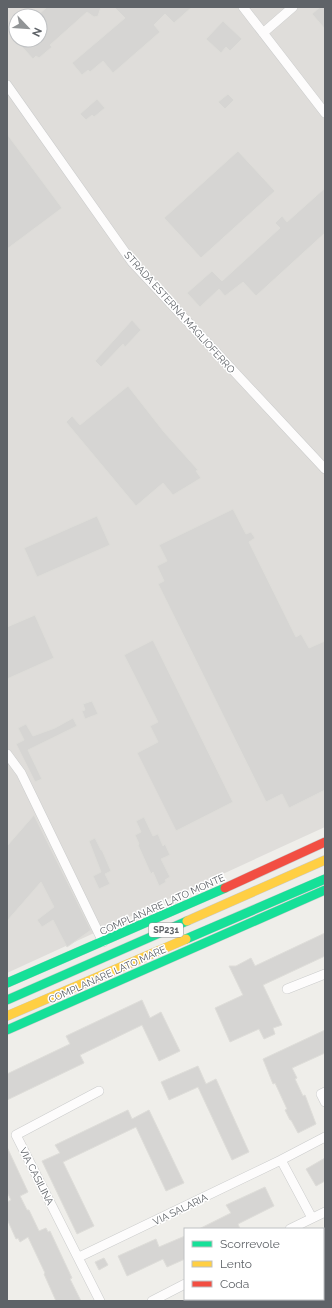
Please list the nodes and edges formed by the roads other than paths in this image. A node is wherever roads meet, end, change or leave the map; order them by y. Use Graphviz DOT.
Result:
graph roads {
  1 [pos="243,7"];
  2 [pos="293,7"];
  3 [pos="263,33"];
  4 [pos="7,85"];
  5 [pos="325,113"];
  6 [pos="325,469"];
  7 [pos="7,754"];
  8 [pos="325,842"];
  9 [pos="325,860"];
  10 [pos="325,879"];
  11 [pos="325,890"];
  12 [pos="103,942"];
  13 [pos="325,974"];
  14 [pos="7,983"];
  15 [pos="287,989"];
  16 [pos="7,1000"];
  17 [pos="7,1016"];
  18 [pos="7,1030"];
  19 [pos="99,1091"];
  20 [pos="325,1092"];
  21 [pos="325,1102"];
  22 [pos="325,1137"];
  23 [pos="281,1160"];
  24 [pos="325,1212"];
  25 [pos="310,1223"];
  26 [pos="293,1228"];
  27 [pos="79,1257"];
  28 [pos="184,1285"];
  29 [pos="100,1301"];
  30 [pos="152,1301"];
  1 -- 3 [label="street"];
  2 -- 3 [label="street"];
  3 -- 5 [label="street"];
  4 -- 6 [label="street, STRADA ESTERNA MAGLIOFERRO"];
  7 -- 12 [label="street"];
  8 -- 12 [label="main road, COMPLANARE LATO MONTE"];
  9 -- 16 [label="main road, SP231"];
  10 -- 17 [label="main road, SP231"];
  11 -- 18 [label="main road, COMPLANARE LATO MARE"];
  12 -- 14 [label="main road, COMPLANARE LATO MONTE"];
  13 -- 15 [label="street"];
  19 -- 27 [label="street, VIA CASILINA"];
  20 -- 21 [label="street"];
  22 -- 23 [label="street, VIA SALARIA"];
  23 -- 25 [label="street"];
  23 -- 27 [label="street, VIA SALARIA"];
  24 -- 25 [label="street"];
  25 -- 26 [label="street"];
  27 -- 29 [label="street, VIA CASILINA"];
  28 -- 30 [label="street"];
}
